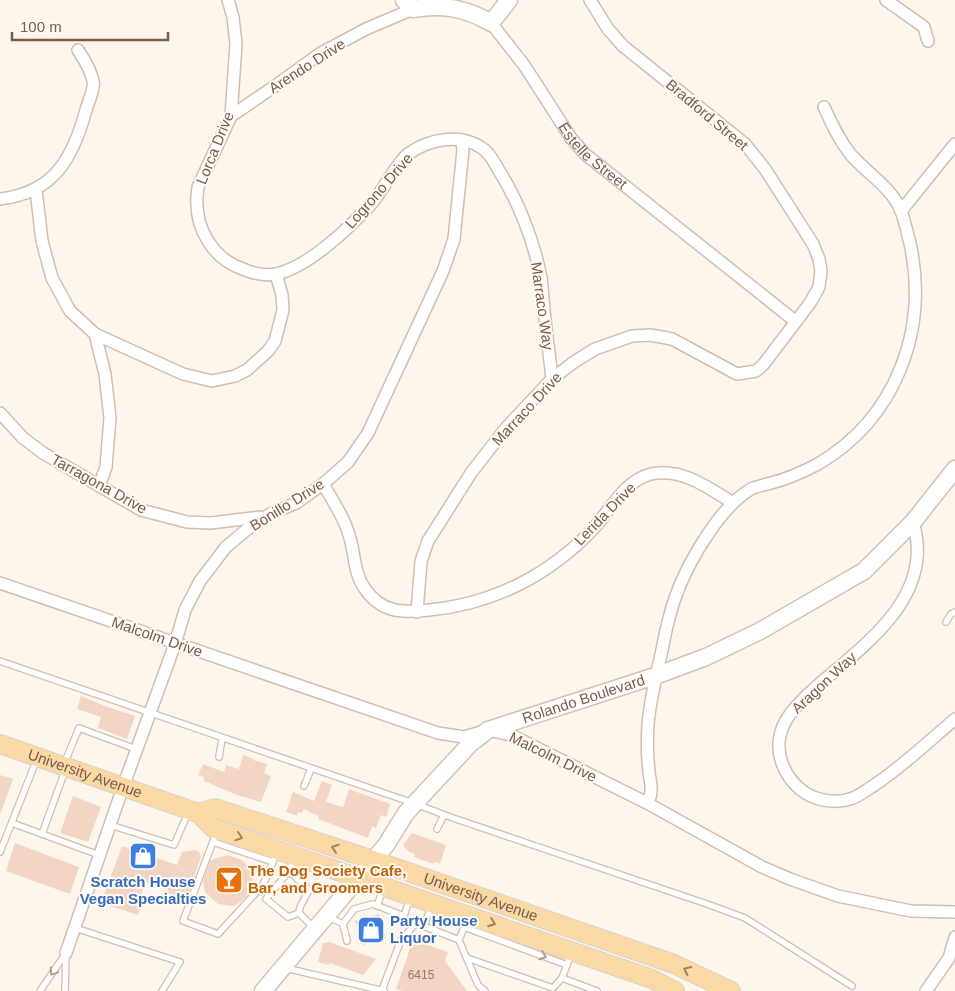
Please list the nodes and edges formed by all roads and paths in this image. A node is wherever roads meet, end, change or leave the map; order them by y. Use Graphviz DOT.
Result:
graph roads {
  1 [pos="228,0"];
  2 [pos="509,0"];
  3 [pos="590,0"];
  4 [pos="886,0"];
  5 [pos="408,4"];
  6 [pos="491,23"];
  7 [pos="928,41"];
  8 [pos="78,50"];
  9 [pos="824,107"];
  10 [pos="231,116"];
  11 [pos="462,140"];
  12 [pos="955,144"];
  13 [pos="36,190"];
  14 [pos="0,199"];
  15 [pos="902,211"];
  16 [pos="276,274"];
  17 [pos="795,321"];
  18 [pos="95,334"];
  19 [pos="552,379"];
  20 [pos="0,413"];
  21 [pos="955,469"];
  22 [pos="323,484"];
  23 [pos="100,486"];
  24 [pos="734,503"];
  25 [pos="272,513"];
  26 [pos="913,522"];
  27 [pos="0,583"];
  28 [pos="416,612"];
  29 [pos="955,612"];
  30 [pos="946,622"];
  31 [pos="175,644"];
  32 [pos="0,662"];
  33 [pos="655,676"];
  34 [pos="149,714"];
  35 [pos="955,720"];
  36 [pos="488,730"];
  37 [pos="222,739"];
  38 [pos="0,744"];
  39 [pos="136,749"];
  40 [pos="219,757"];
  41 [pos="38,758"];
  42 [pos="64,767"];
  43 [pos="312,769"];
  44 [pos="304,786"];
  45 [pos="122,787"];
  46 [pos="647,803"];
  47 [pos="416,804"];
  48 [pos="193,812"];
  49 [pos="444,815"];
  50 [pos="12,823"];
  51 [pos="110,825"];
  52 [pos="437,829"];
  53 [pos="42,834"];
  54 [pos="215,836"];
  55 [pos="0,852"];
  56 [pos="100,855"];
  57 [pos="276,856"];
  58 [pos="372,860"];
  59 [pos="292,864"];
  60 [pos="357,877"];
  61 [pos="384,886"];
  62 [pos="411,896"];
  63 [pos="433,903"];
  64 [pos="377,906"];
  65 [pos="955,912"];
  66 [pos="298,913"];
  67 [pos="326,916"];
  68 [pos="467,921"];
  69 [pos="343,924"];
  70 [pos="424,926"];
  71 [pos="75,928"];
  72 [pos="315,928"];
  73 [pos="955,937"];
  74 [pos="459,940"];
  75 [pos="347,941"];
  76 [pos="66,953"];
  77 [pos="467,958"];
  78 [pos="570,958"];
  79 [pos="282,967"];
  80 [pos="562,978"];
  81 [pos="852,986"];
  82 [pos="383,990"];
  83 [pos="588,990"];
  84 [pos="40,991"];
  85 [pos="65,991"];
  86 [pos="162,991"];
  87 [pos="263,991"];
  88 [pos="485,991"];
  89 [pos="597,991"];
  90 [pos="675,991"];
  91 [pos="731,991"];
  92 [pos="926,991"];
  1 -- 10 [label="street, Lorca Drive"];
  2 -- 6 [label="street"];
  3 -- 17 [label="street, Bradford Street"];
  4 -- 7 [label="street"];
  5 -- 6 [label="street, Estelle Street"];
  5 -- 10 [label="street, Arendo Drive"];
  6 -- 17 [label="street, Estelle Street"];
  8 -- 13 [label="street"];
  9 -- 15 [label="street"];
  10 -- 16 [label="street, Lorca Drive"];
  11 -- 16 [label="street, Logrono Drive"];
  11 -- 19 [label="street, Marraco Way"];
  11 -- 22 [label="street, Bonillo Drive"];
  12 -- 15 [label="street"];
  13 -- 14 [label="street"];
  13 -- 18 [label="street"];
  15 -- 24 [label="street"];
  16 -- 18 [label="street"];
  17 -- 19 [label="street, Marraco Drive"];
  18 -- 23 [label="street"];
  19 -- 28 [label="street, Marraco Drive"];
  20 -- 23 [label="street, Tarragona Drive"];
  21 -- 26 [label="street, Rolando Boulevard"];
  22 -- 25 [label="street, Bonillo Drive"];
  22 -- 28 [label="street, Lerida Drive"];
  23 -- 25 [label="street, Tarragona Drive"];
  24 -- 28 [label="street, Lerida Drive"];
  24 -- 33 [label="street"];
  25 -- 31 [label="street, Bonillo Drive"];
  26 -- 33 [label="street, Rolando Boulevard"];
  26 -- 35 [label="street, Aragon Way"];
  27 -- 31 [label="street, Malcolm Drive"];
  29 -- 30 [label="lane"];
  31 -- 34 [label="street, Bonillo Drive"];
  31 -- 36 [label="street, Malcolm Drive"];
  32 -- 34 [label="lane"];
  33 -- 36 [label="street, Rolando Boulevard"];
  33 -- 46 [label="street"];
  34 -- 37 [label="lane"];
  34 -- 39 [label="street, Bonillo Drive"];
  36 -- 46 [label="street, Malcolm Drive"];
  36 -- 47 [label="street, Rolando Boulevard"];
  37 -- 40 [label="lane"];
  37 -- 43 [label="lane"];
  38 -- 41 [label="main road, University Avenue"];
  39 -- 42 [label="lane"];
  39 -- 45 [label="street, Bonillo Drive"];
  41 -- 42 [label="main road, University Avenue"];
  41 -- 50 [label="lane"];
  42 -- 45 [label="main road, University Avenue"];
  42 -- 53 [label="lane"];
  43 -- 44 [label="lane"];
  43 -- 47 [label="lane"];
  45 -- 48 [label="main road, University Avenue"];
  45 -- 51 [label="street, Bonillo Drive"];
  46 -- 65 [label="street, Malcolm Drive"];
  47 -- 49 [label="lane"];
  47 -- 58 [label="street, Rolando Boulevard"];
  48 -- 51 [label="lane"];
  48 -- 54 [label="main road, University Avenue"];
  58 -- 48 [label="main road, University Avenue, one-way"];
  49 -- 52 [label="lane"];
  49 -- 81 [label="lane"];
  50 -- 53 [label="lane"];
  50 -- 55 [label="lane"];
  51 -- 56 [label="street, Bonillo Drive"];
  53 -- 56 [label="lane"];
  54 -- 57 [label="main road, University Avenue, one-way"];
  54 -- 57 [label="lane"];
  56 -- 71 [label="street, Bonillo Drive"];
  57 -- 59 [label="main road, University Avenue"];
  58 -- 60 [label="street, Rolando Boulevard"];
  91 -- 58 [label="main road, University Avenue, one-way"];
  59 -- 60 [label="main road, University Avenue"];
  59 -- 66 [label="lane"];
  59 -- 66 [label="lane"];
  60 -- 61 [label="main road, University Avenue"];
  60 -- 67 [label="street, Rolando Boulevard"];
  61 -- 62 [label="main road, University Avenue"];
  61 -- 64 [label="lane"];
  62 -- 63 [label="main road, University Avenue"];
  62 -- 64 [label="lane"];
  63 -- 68 [label="main road, University Avenue"];
  63 -- 70 [label="lane"];
  64 -- 69 [label="lane"];
  66 -- 72 [label="lane"];
  67 -- 69 [label="lane"];
  67 -- 72 [label="street, Rolando Boulevard"];
  68 -- 74 [label="lane"];
  68 -- 78 [label="main road, University Avenue, one-way"];
  69 -- 75 [label="lane"];
  70 -- 74 [label="lane"];
  70 -- 82 [label="lane"];
  71 -- 76 [label="street, Bonillo Drive"];
  71 -- 86 [label="lane"];
  72 -- 79 [label="street, Rolando Boulevard"];
  73 -- 92 [label="street"];
  74 -- 77 [label="lane"];
  76 -- 84 [label="lane, one-way"];
  76 -- 85 [label="lane"];
  77 -- 80 [label="lane"];
  77 -- 88 [label="lane"];
  78 -- 80 [label="lane"];
  78 -- 90 [label="main road, University Avenue"];
  79 -- 82 [label="lane"];
  79 -- 87 [label="street, Rolando Boulevard"];
  80 -- 83 [label="lane"];
  83 -- 89 [label="lane"];
}
